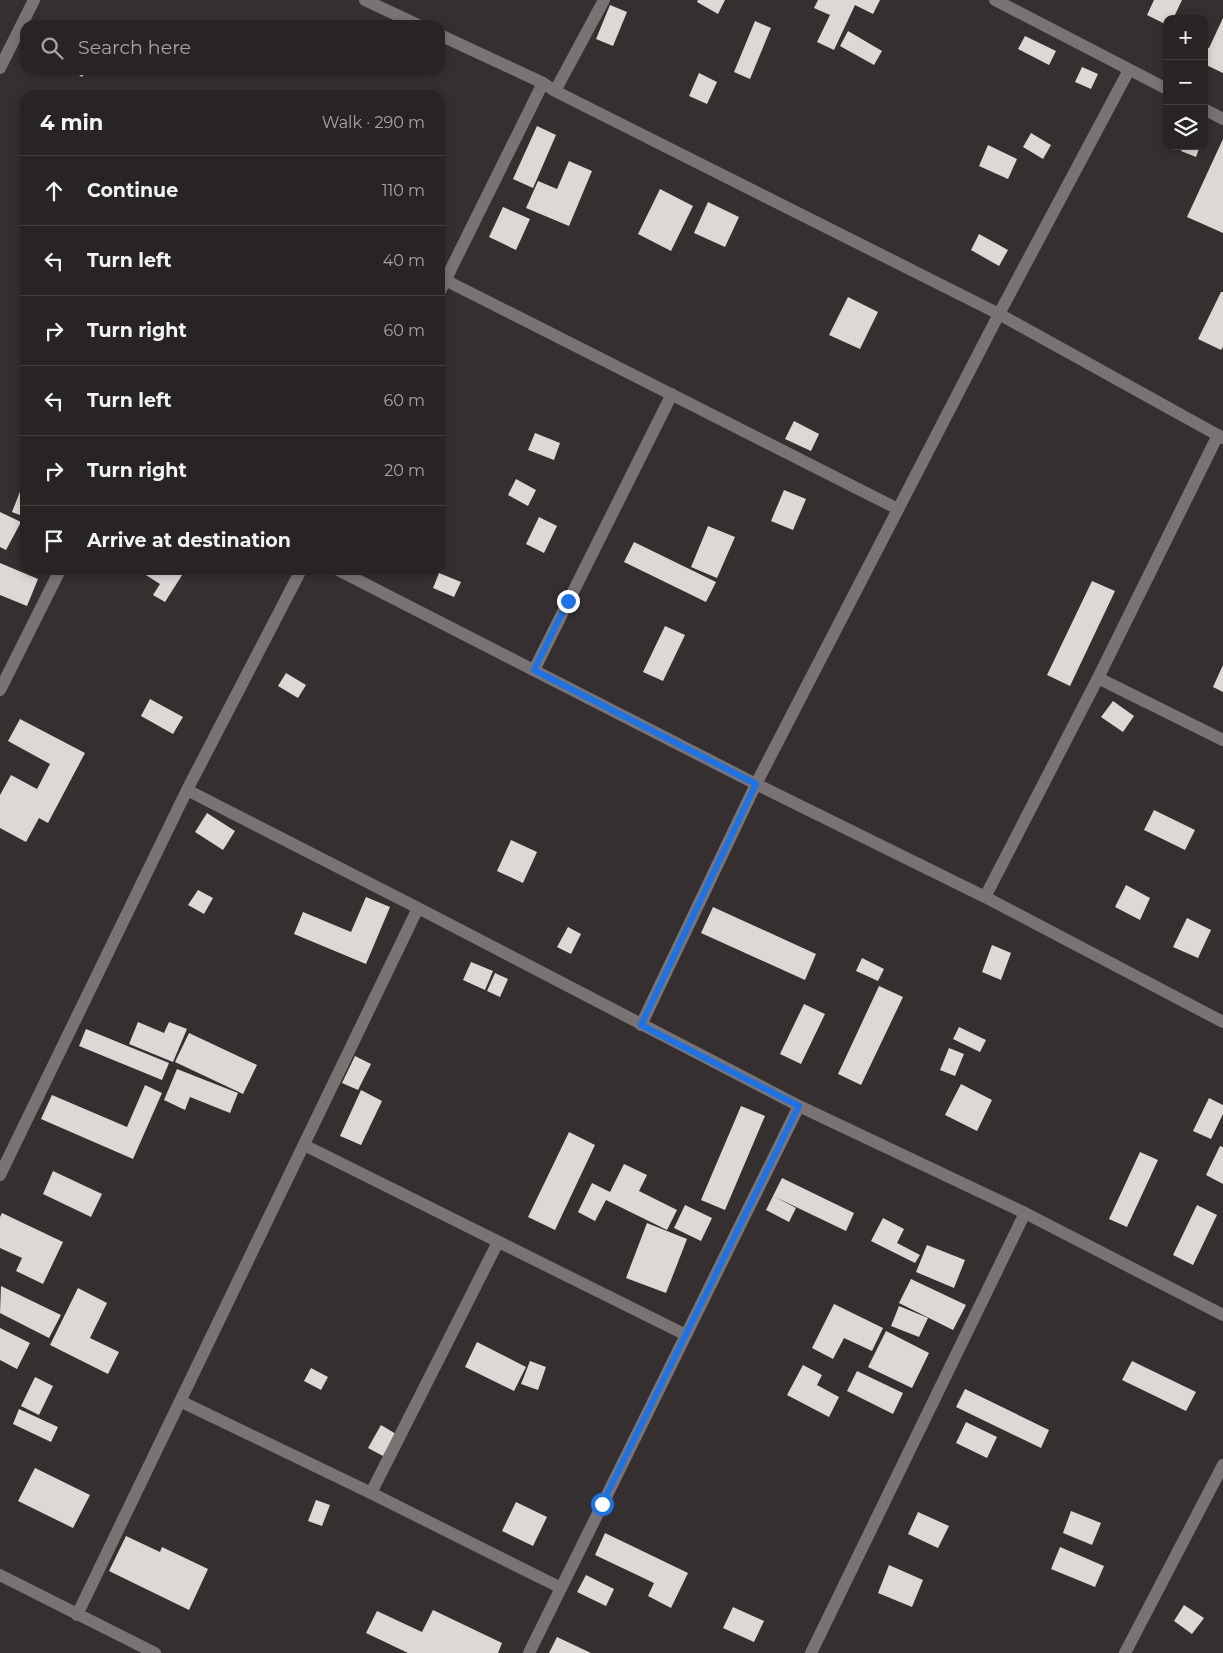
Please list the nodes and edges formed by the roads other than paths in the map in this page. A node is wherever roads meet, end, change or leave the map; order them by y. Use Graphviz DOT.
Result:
graph roads {
  1 [pos="34,0"];
  2 [pos="365,0"];
  3 [pos="604,0"];
  4 [pos="995,0"];
  5 [pos="24,20"];
  6 [pos="407,20"];
  7 [pos="20,28"];
  8 [pos="445,37"];
  9 [pos="0,68"];
  10 [pos="1129,70"];
  11 [pos="543,83"];
  12 [pos="1163,87"];
  13 [pos="555,91"];
  14 [pos="1208,111"];
  15 [pos="1223,119"];
  16 [pos="445,281"];
  17 [pos="445,286"];
  18 [pos="999,314"];
  19 [pos="672,394"];
  20 [pos="1221,436"];
  21 [pos="898,509"];
  22 [pos="58,575"];
  23 [pos="298,575"];
  24 [pos="348,575"];
  25 [pos="534,670"];
  26 [pos="1098,678"];
  27 [pos="0,690"];
  28 [pos="1223,740"];
  29 [pos="756,784"];
  30 [pos="187,790"];
  31 [pos="985,897"];
  32 [pos="418,908"];
  33 [pos="1223,1022"];
  34 [pos="641,1025"];
  35 [pos="799,1106"];
  36 [pos="304,1145"];
  37 [pos="0,1175"];
  38 [pos="1025,1214"];
  39 [pos="498,1242"];
  40 [pos="1223,1315"];
  41 [pos="686,1336"];
  42 [pos="180,1401"];
  43 [pos="1223,1465"];
  44 [pos="371,1493"];
  45 [pos="0,1575"];
  46 [pos="561,1588"];
  47 [pos="77,1615"];
  48 [pos="155,1653"];
  49 [pos="529,1653"];
  50 [pos="811,1653"];
  51 [pos="1125,1653"];
  1 -- 5 [label="street"];
  2 -- 6 [label="street"];
  3 -- 13 [label="street"];
  4 -- 10 [label="street"];
  7 -- 9 [label="street"];
  8 -- 11 [label="street"];
  10 -- 12 [label="street"];
  10 -- 18 [label="street"];
  11 -- 13 [label="street"];
  11 -- 16 [label="street"];
  13 -- 18 [label="street"];
  14 -- 15 [label="street"];
  17 -- 19 [label="street"];
  18 -- 20 [label="street"];
  18 -- 21 [label="street"];
  19 -- 21 [label="street"];
  19 -- 25 [label="street"];
  20 -- 26 [label="street"];
  21 -- 29 [label="street"];
  22 -- 27 [label="street"];
  23 -- 30 [label="street"];
  24 -- 25 [label="street"];
  25 -- 29 [label="street"];
  26 -- 28 [label="street"];
  26 -- 31 [label="street"];
  29 -- 31 [label="street"];
  29 -- 34 [label="street"];
  30 -- 32 [label="street"];
  30 -- 37 [label="street"];
  31 -- 33 [label="street"];
  32 -- 34 [label="street"];
  32 -- 36 [label="street"];
  34 -- 35 [label="street"];
  35 -- 38 [label="street"];
  35 -- 41 [label="street"];
  36 -- 39 [label="street"];
  36 -- 42 [label="street"];
  38 -- 40 [label="street"];
  38 -- 50 [label="street"];
  39 -- 41 [label="street"];
  39 -- 44 [label="street"];
  41 -- 46 [label="street"];
  42 -- 44 [label="street"];
  42 -- 47 [label="street"];
  43 -- 51 [label="street"];
  44 -- 46 [label="street"];
  45 -- 47 [label="street"];
  46 -- 49 [label="street"];
  47 -- 48 [label="street"];
}
